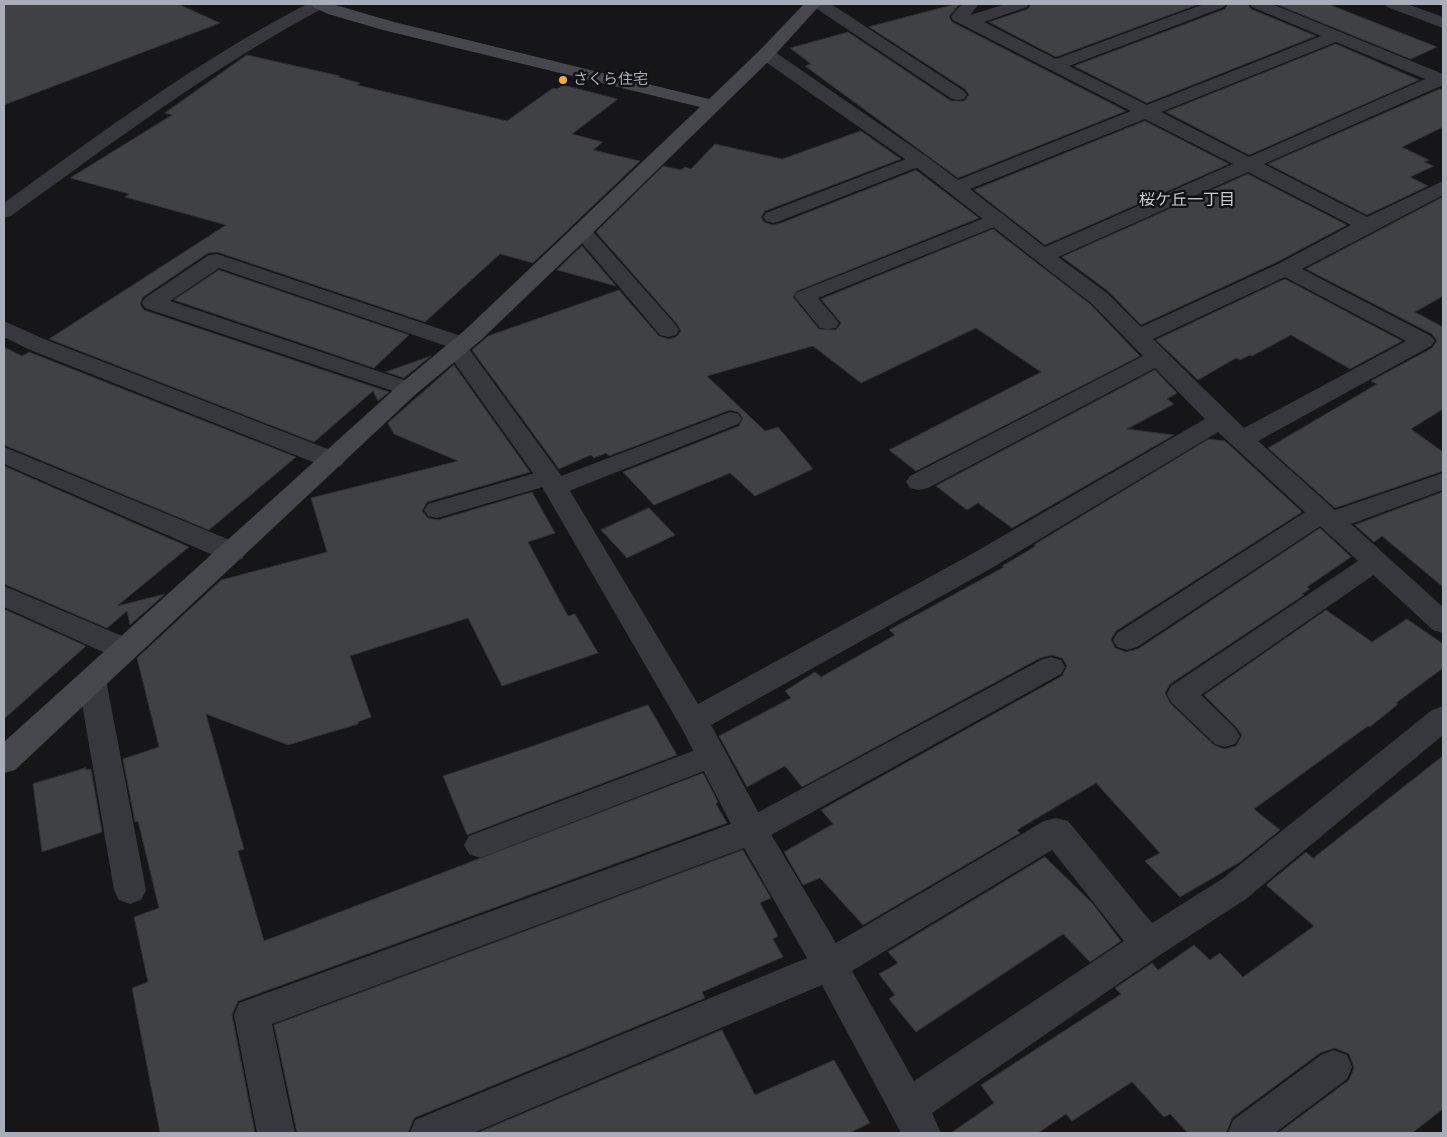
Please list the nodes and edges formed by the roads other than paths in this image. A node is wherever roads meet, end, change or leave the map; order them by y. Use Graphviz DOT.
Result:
graph roads {
  1 [pos="319,4"];
  2 [pos="813,4"];
  3 [pos="820,4"];
  4 [pos="1020,4"];
  5 [pos="1218,4"];
  6 [pos="1258,4"];
  7 [pos="1393,4"];
  8 [pos="970,12"];
  9 [pos="1443,23"];
  10 [pos="1336,36"];
  11 [pos="766,54"];
  12 [pos="1055,65"];
  13 [pos="1442,80"];
  14 [pos="958,95"];
  15 [pos="713,105"];
  16 [pos="1149,112"];
  17 [pos="919,160"];
  18 [pos="1248,165"];
  19 [pos="1443,187"];
  20 [pos="955,188"];
  21 [pos="4,212"];
  22 [pos="773,217"];
  23 [pos="997,219"];
  24 [pos="1368,225"];
  25 [pos="582,231"];
  26 [pos="1042,256"];
  27 [pos="1286,268"];
  28 [pos="828,323"];
  29 [pos="4,328"];
  30 [pos="668,330"];
  31 [pos="1138,337"];
  32 [pos="459,346"];
  33 [pos="1158,357"];
  34 [pos="408,389"];
  35 [pos="730,419"];
  36 [pos="1220,420"];
  37 [pos="1243,439"];
  38 [pos="4,455"];
  39 [pos="332,460"];
  40 [pos="1443,481"];
  41 [pos="552,482"];
  42 [pos="920,482"];
  43 [pos="437,510"];
  44 [pos="1327,517"];
  45 [pos="232,552"];
  46 [pos="1376,561"];
  47 [pos="4,596"];
  48 [pos="1443,623"];
  49 [pos="1127,640"];
  50 [pos="124,650"];
  51 [pos="1052,667"];
  52 [pos="92,680"];
  53 [pos="1443,718"];
  54 [pos="693,721"];
  55 [pos="1225,736"];
  56 [pos="711,756"];
  57 [pos="4,761"];
  58 [pos="751,831"];
  59 [pos="480,845"];
  60 [pos="130,890"];
  61 [pos="1148,944"];
  62 [pos="830,965"];
  63 [pos="1334,1067"];
  64 [pos="915,1120"];
  65 [pos="276,1133"];
  66 [pos="429,1133"];
  67 [pos="1246,1133"];
  1 -- 15 [label="street"];
  1 -- 21 [label="street"];
  2 -- 11 [label="street"];
  3 -- 14 [label="street"];
  4 -- 8 [label="street"];
  5 -- 12 [label="street"];
  6 -- 10 [label="street"];
  7 -- 9 [label="street"];
  8 -- 12 [label="street"];
  10 -- 13 [label="street"];
  10 -- 16 [label="street"];
  11 -- 15 [label="street"];
  11 -- 17 [label="street"];
  12 -- 16 [label="street"];
  13 -- 18 [label="street"];
  15 -- 25 [label="street"];
  16 -- 18 [label="street"];
  16 -- 20 [label="street"];
  17 -- 20 [label="street"];
  17 -- 22 [label="lane"];
  18 -- 24 [label="street"];
  18 -- 26 [label="street"];
  19 -- 24 [label="street"];
  20 -- 23 [label="street"];
  23 -- 26 [label="street"];
  23 -- 28 [label="lane"];
  24 -- 27 [label="street"];
  25 -- 30 [label="lane"];
  25 -- 32 [label="street"];
  26 -- 31 [label="street"];
  27 -- 31 [label="street"];
  27 -- 37 [label="street"];
  29 -- 39 [label="street"];
  31 -- 33 [label="street"];
  32 -- 34 [label="street"];
  32 -- 34 [label="street"];
  32 -- 41 [label="street"];
  33 -- 36 [label="street"];
  33 -- 42 [label="street"];
  34 -- 39 [label="street"];
  35 -- 41 [label="lane"];
  36 -- 37 [label="street"];
  36 -- 54 [label="street"];
  37 -- 44 [label="street"];
  38 -- 45 [label="street"];
  39 -- 45 [label="street"];
  40 -- 44 [label="street"];
  41 -- 43 [label="lane"];
  41 -- 54 [label="street"];
  44 -- 46 [label="street"];
  44 -- 49 [label="lane"];
  45 -- 50 [label="street"];
  46 -- 48 [label="street"];
  46 -- 55 [label="lane"];
  47 -- 50 [label="street"];
  50 -- 52 [label="street"];
  51 -- 58 [label="lane"];
  52 -- 57 [label="street"];
  52 -- 60 [label="lane"];
  53 -- 61 [label="street"];
  54 -- 56 [label="street"];
  56 -- 58 [label="street"];
  56 -- 59 [label="lane"];
  58 -- 62 [label="street"];
  58 -- 65 [label="street"];
  61 -- 62 [label="street"];
  61 -- 64 [label="street"];
  62 -- 64 [label="street"];
  62 -- 66 [label="street"];
  63 -- 67 [label="lane"];
}
